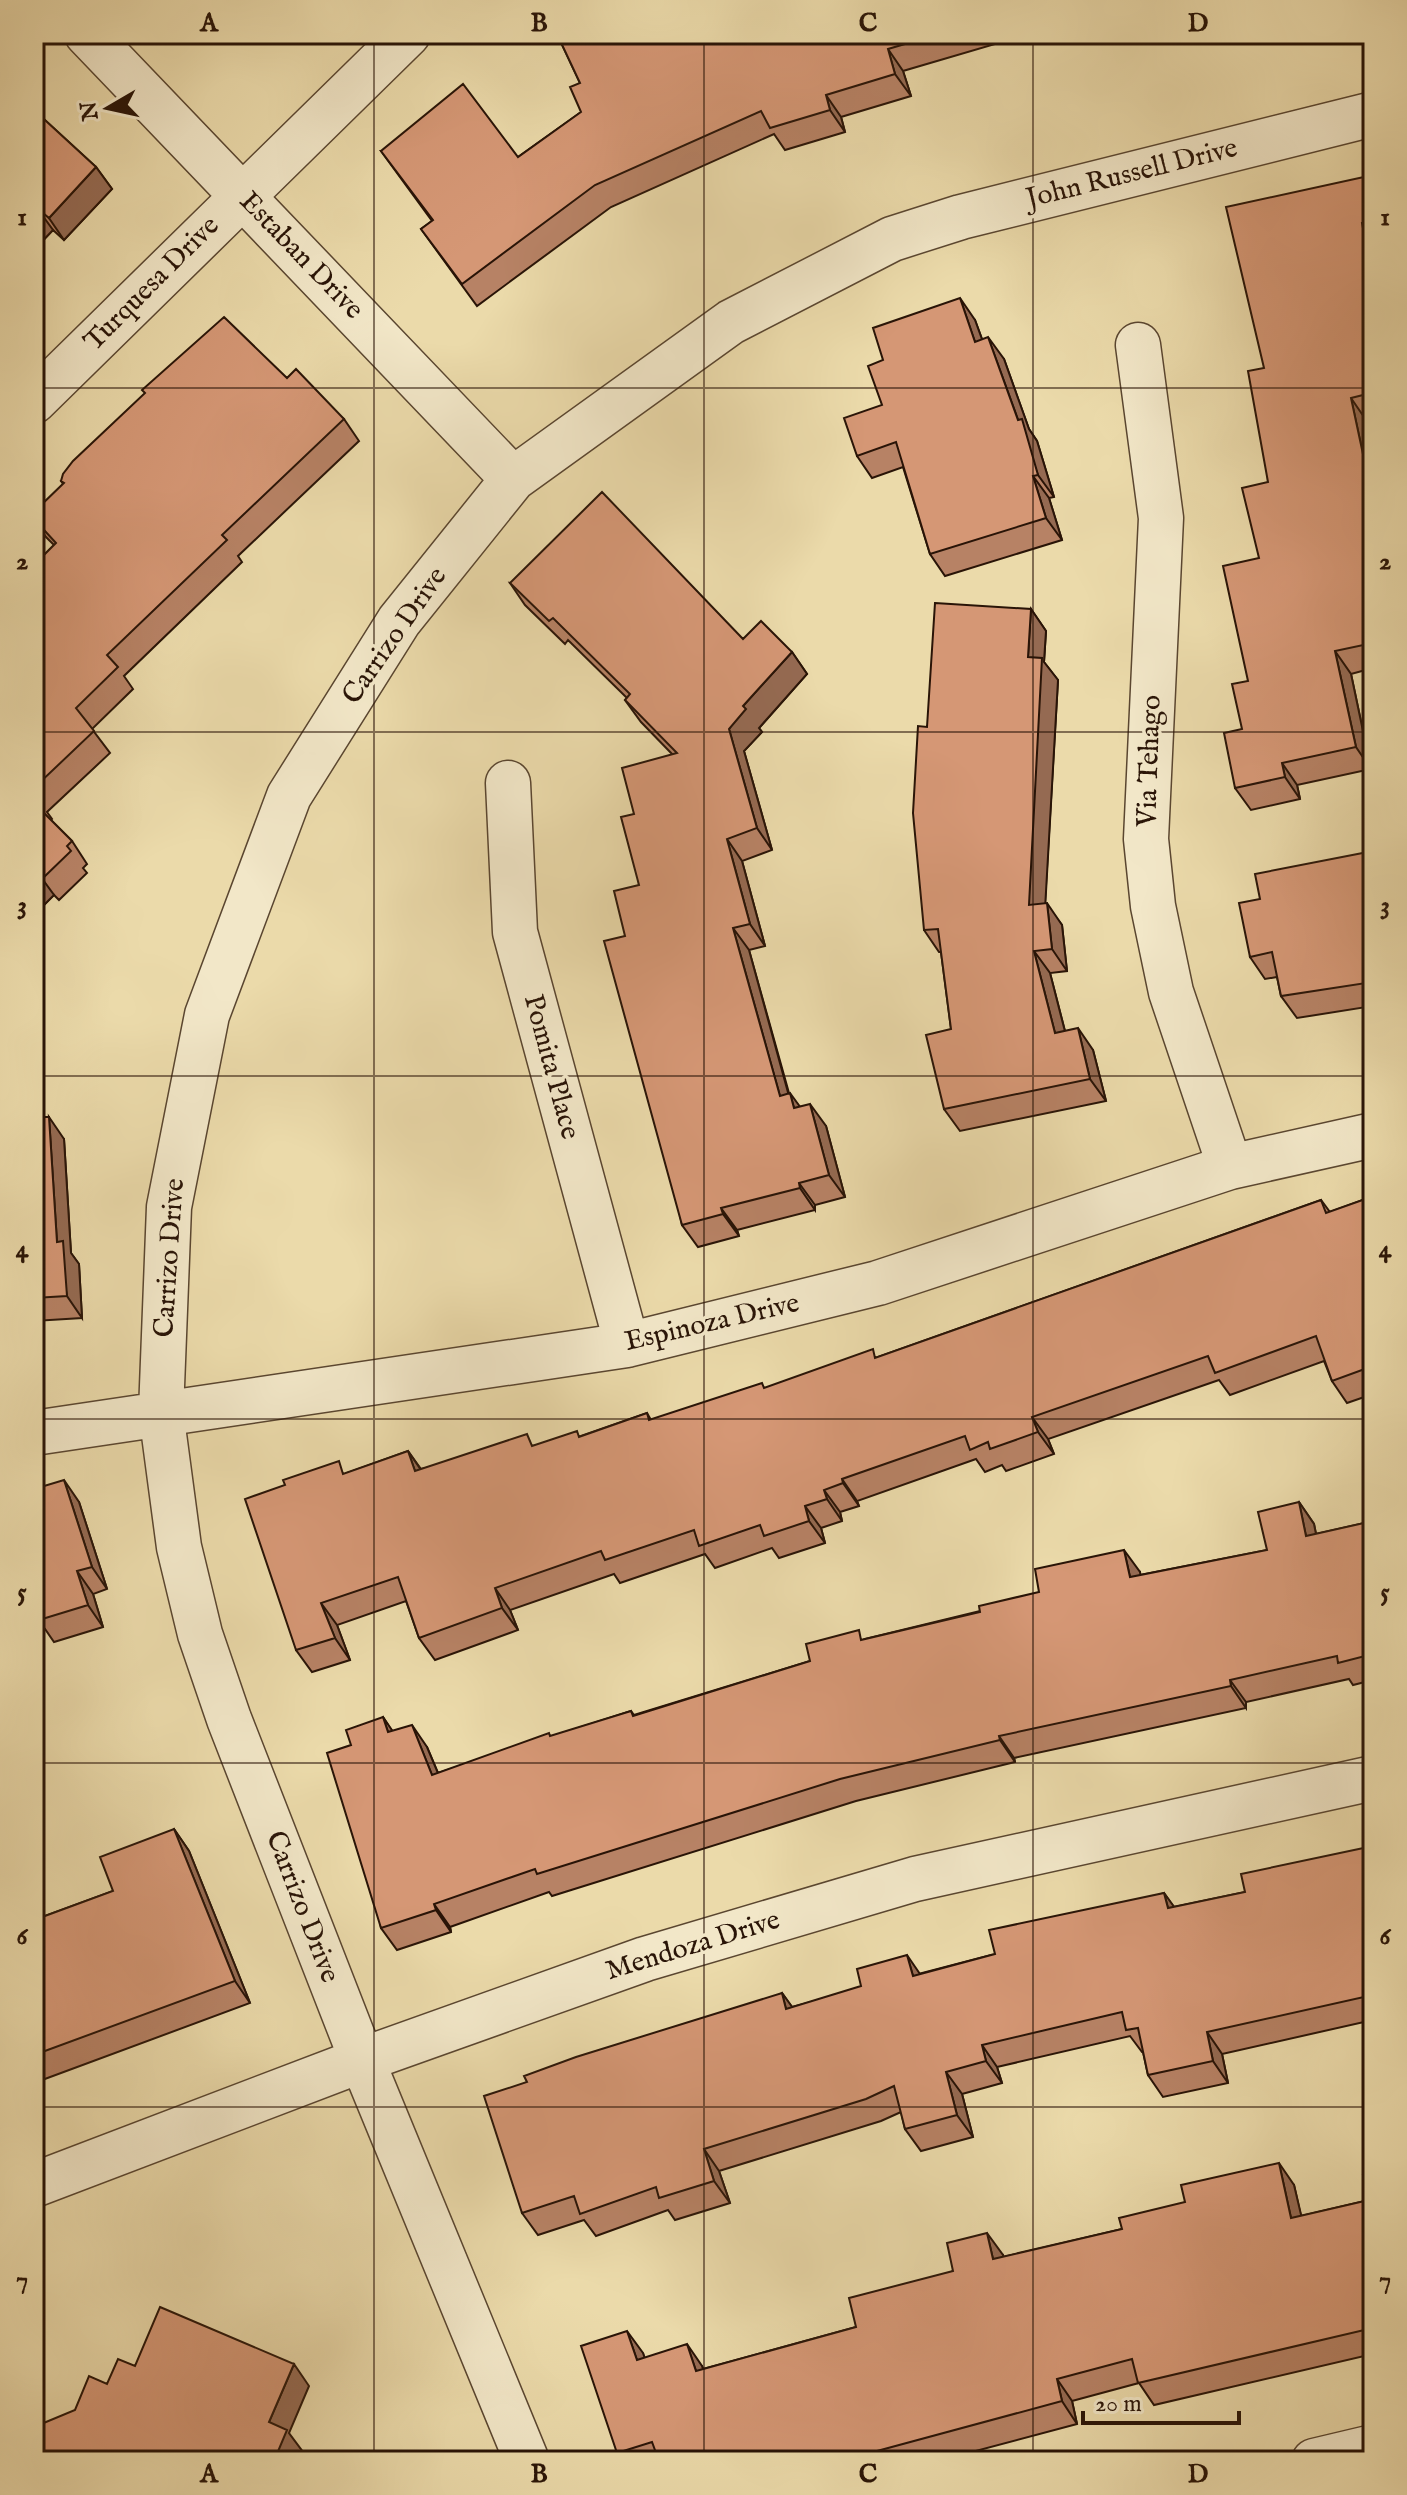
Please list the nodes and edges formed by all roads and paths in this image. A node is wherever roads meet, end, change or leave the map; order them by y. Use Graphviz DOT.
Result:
graph roads {
  1 [pos="87,34"];
  2 [pos="408,34"];
  3 [pos="1373,114"];
  4 [pos="243,195"];
  5 [pos="892,239"];
  6 [pos="1138,345"];
  7 [pos="34,401"];
  8 [pos="513,479"];
  9 [pos="508,783"];
  10 [pos="1373,1135"];
  11 [pos="1230,1167"];
  12 [pos="627,1345"];
  13 [pos="161,1412"];
  14 [pos="34,1433"];
  15 [pos="1373,1778"];
  16 [pos="362,2060"];
  17 [pos="34,2185"];
  18 [pos="1373,2447"];
  19 [pos="527,2461"];
  20 [pos="1314,2461"];
  1 -- 4 [label="street, Estaban Drive"];
  2 -- 4 [label="street, Turquesa Drive"];
  3 -- 5 [label="street, John Russell Drive"];
  4 -- 7 [label="street, Turquesa Drive"];
  4 -- 8 [label="street, Estaban Drive"];
  5 -- 8 [label="street, Carrizo Drive"];
  6 -- 11 [label="street, Via Tehago"];
  8 -- 13 [label="street, Carrizo Drive"];
  9 -- 12 [label="street, Pomita Place"];
  10 -- 11 [label="street, Espinoza Drive"];
  11 -- 12 [label="street, Espinoza Drive"];
  12 -- 13 [label="street, Espinoza Drive"];
  13 -- 14 [label="street, Espinoza Drive"];
  13 -- 16 [label="street, Carrizo Drive"];
  15 -- 16 [label="street, Mendoza Drive"];
  16 -- 17 [label="street, Mendoza Drive"];
  16 -- 19 [label="street, Carrizo Drive"];
  18 -- 20 [label="street"];
}
